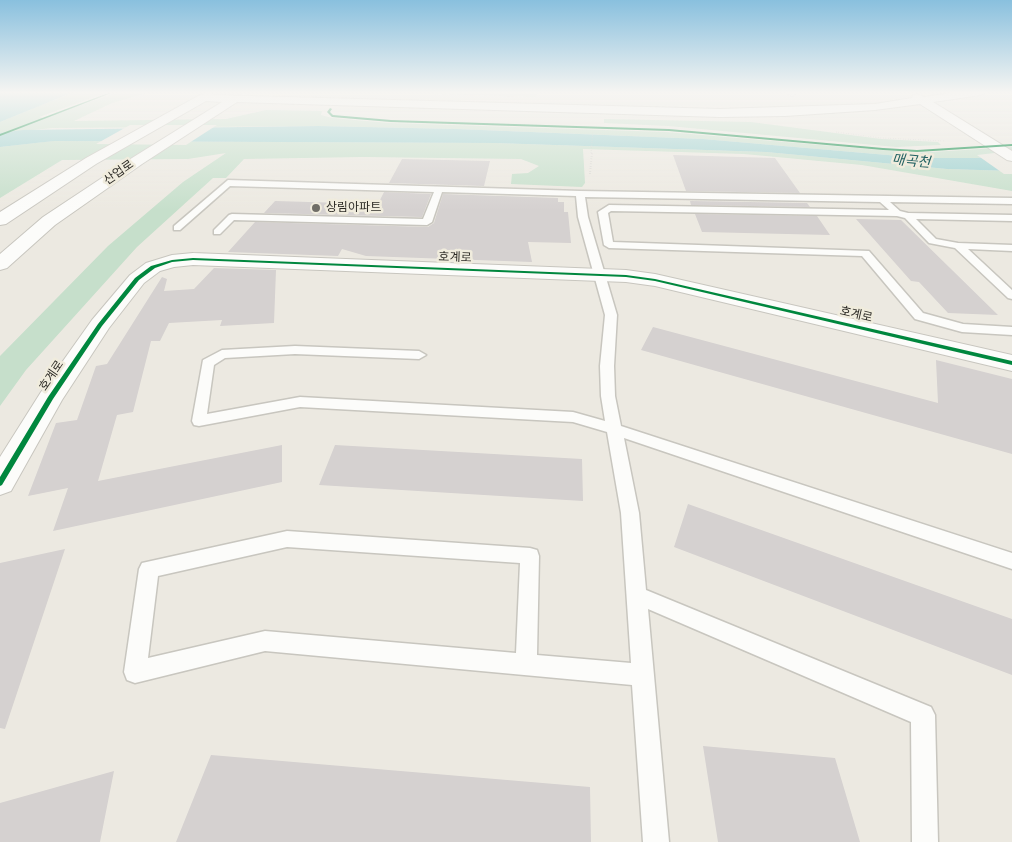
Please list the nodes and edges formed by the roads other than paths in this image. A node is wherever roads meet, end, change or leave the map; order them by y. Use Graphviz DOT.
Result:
graph roads {
  1 [pos="143,131"];
  2 [pos="182,131"];
  3 [pos="971,131"];
  4 [pos="1012,157"];
  5 [pos="439,190"];
  6 [pos="580,194"];
  7 [pos="882,199"];
  8 [pos="1012,201"];
  9 [pos="897,213"];
  10 [pos="908,216"];
  11 [pos="1012,218"];
  12 [pos="0,220"];
  13 [pos="177,228"];
  14 [pos="217,232"];
  15 [pos="958,246"];
  16 [pos="1012,248"];
  17 [pos="0,264"];
  18 [pos="599,274"];
  19 [pos="1012,296"];
  20 [pos="1012,331"];
  21 [pos="419,355"];
  22 [pos="1012,363"];
  23 [pos="614,429"];
  24 [pos="0,483"];
  25 [pos="1012,561"];
  26 [pos="636,595"];
  27 [pos="526,665"];
  28 [pos="642,676"];
  29 [pos="656,842"];
  30 [pos="925,842"];
  1 -- 12 [label="street, 산업로"];
  2 -- 17 [label="street, 산업로"];
  3 -- 4 [label="street"];
  5 -- 6 [label="lane"];
  5 -- 13 [label="lane"];
  5 -- 14 [label="lane"];
  6 -- 7 [label="lane"];
  6 -- 18 [label="lane"];
  7 -- 8 [label="lane"];
  7 -- 9 [label="lane"];
  9 -- 10 [label="lane"];
  9 -- 20 [label="lane"];
  10 -- 11 [label="lane"];
  10 -- 15 [label="lane"];
  15 -- 16 [label="lane"];
  15 -- 19 [label="lane"];
  18 -- 22 [label="street, 호계로"];
  18 -- 23 [label="lane"];
  18 -- 24 [label="street, 호계로"];
  21 -- 23 [label="lane"];
  23 -- 25 [label="lane"];
  23 -- 26 [label="lane"];
  26 -- 28 [label="lane"];
  26 -- 30 [label="lane"];
  27 -- 27 [label="lane"];
  27 -- 28 [label="lane"];
  28 -- 29 [label="lane"];
}
